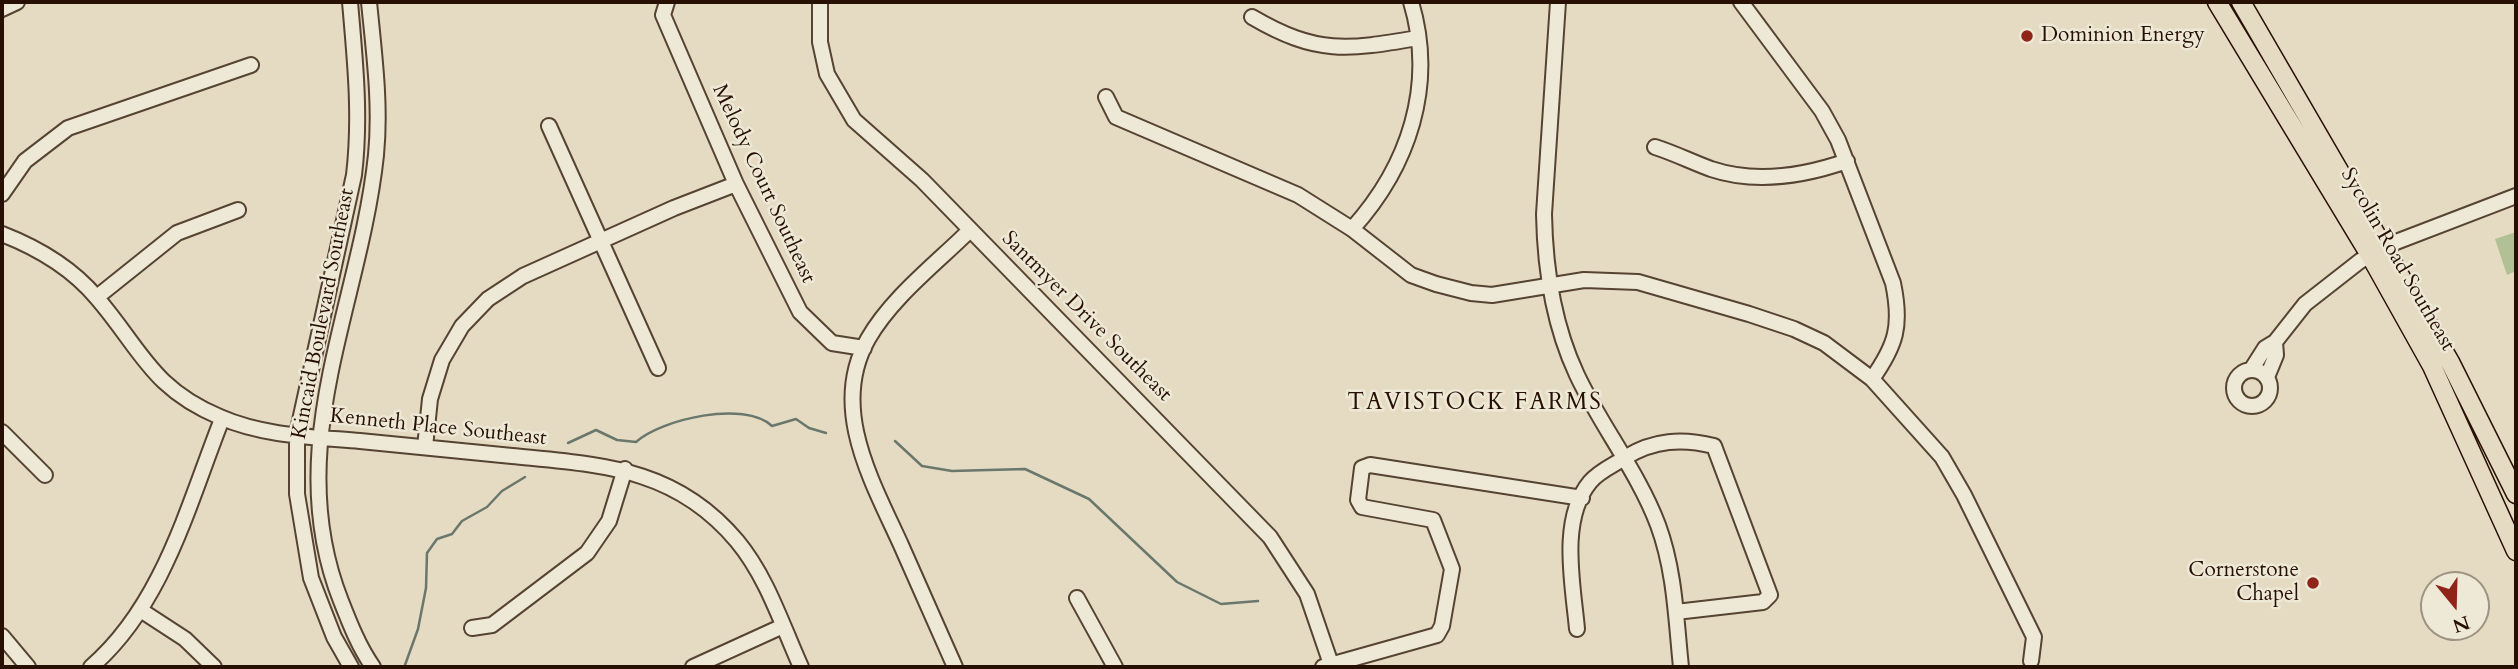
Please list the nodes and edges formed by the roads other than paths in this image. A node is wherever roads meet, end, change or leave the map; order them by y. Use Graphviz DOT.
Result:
graph roads {
  1 [pos="17,2"];
  2 [pos="349,2"];
  3 [pos="369,2"];
  4 [pos="667,2"];
  5 [pos="820,2"];
  6 [pos="1411,2"];
  7 [pos="1558,2"];
  8 [pos="1741,2"];
  9 [pos="2217,2"];
  10 [pos="2241,2"];
  11 [pos="2,9"];
  12 [pos="1252,17"];
  13 [pos="1418,38"];
  14 [pos="251,65"];
  15 [pos="1106,97"];
  16 [pos="549,125"];
  17 [pos="1655,147"];
  18 [pos="1847,160"];
  19 [pos="736,184"];
  20 [pos="2,194"];
  21 [pos="2516,196"];
  22 [pos="238,210"];
  23 [pos="1352,229"];
  24 [pos="970,230"];
  25 [pos="2,234"];
  26 [pos="601,241"];
  27 [pos="2378,251"];
  28 [pos="1549,284"];
  29 [pos="97,297"];
  30 [pos="2275,342"];
  31 [pos="864,348"];
  32 [pos="658,368"];
  33 [pos="2250,370"];
  34 [pos="2267,377"];
  35 [pos="1872,379"];
  36 [pos="222,419"];
  37 [pos="2,432"];
  38 [pos="297,434"];
  39 [pos="318,437"];
  40 [pos="425,447"];
  41 [pos="1624,458"];
  42 [pos="625,469"];
  43 [pos="45,475"];
  44 [pos="2516,494"];
  45 [pos="1582,498"];
  46 [pos="2516,551"];
  47 [pos="1077,598"];
  48 [pos="142,611"];
  49 [pos="1676,612"];
  50 [pos="783,626"];
  51 [pos="472,628"];
  52 [pos="1577,629"];
  53 [pos="2,636"];
  54 [pos="2031,661"];
  55 [pos="1328,666"];
  56 [pos="28,667"];
  57 [pos="90,667"];
  58 [pos="214,667"];
  59 [pos="351,667"];
  60 [pos="373,667"];
  61 [pos="693,667"];
  62 [pos="801,667"];
  63 [pos="955,667"];
  64 [pos="1115,667"];
  65 [pos="1681,667"];
  1 -- 11 [label="street"];
  2 -- 38 [label="street, Kincaid Boulevard Southeast"];
  3 -- 39 [label="street, Kincaid Boulevard Southeast"];
  4 -- 19 [label="street, Melody Court Southeast"];
  5 -- 24 [label="street, Santmyer Drive Southeast"];
  6 -- 13 [label="street"];
  7 -- 28 [label="street"];
  8 -- 18 [label="street"];
  9 -- 27 [label="main road, Sycolin Road Southeast"];
  10 -- 27 [label="main road, Sycolin Road Southeast"];
  12 -- 13 [label="street"];
  13 -- 23 [label="street"];
  14 -- 20 [label="street"];
  15 -- 23 [label="street"];
  16 -- 26 [label="street"];
  17 -- 18 [label="street"];
  18 -- 35 [label="street"];
  19 -- 26 [label="street"];
  19 -- 31 [label="street, Melody Court Southeast"];
  21 -- 27 [label="street"];
  22 -- 29 [label="street"];
  23 -- 28 [label="street"];
  24 -- 31 [label="street"];
  24 -- 55 [label="street, Santmyer Drive Southeast"];
  25 -- 29 [label="street, Kenneth Place Southeast"];
  26 -- 32 [label="street"];
  26 -- 40 [label="street"];
  27 -- 30 [label="street"];
  27 -- 44 [label="main road, Sycolin Road Southeast"];
  27 -- 46 [label="main road, Sycolin Road Southeast"];
  28 -- 35 [label="street"];
  28 -- 41 [label="street"];
  29 -- 36 [label="street, Kenneth Place Southeast"];
  30 -- 33 [label="street"];
  30 -- 34 [label="street"];
  31 -- 63 [label="street"];
  33 -- 34 [label="street"];
  33 -- 34 [label="street"];
  35 -- 54 [label="street"];
  36 -- 38 [label="street, Kenneth Place Southeast"];
  36 -- 48 [label="street"];
  37 -- 43 [label="street"];
  38 -- 39 [label="street, Kenneth Place Southeast"];
  38 -- 59 [label="street, Kincaid Boulevard Southeast"];
  39 -- 40 [label="street, Kenneth Place Southeast"];
  39 -- 60 [label="street, Kincaid Boulevard Southeast"];
  40 -- 42 [label="street, Kenneth Place Southeast"];
  41 -- 45 [label="street"];
  41 -- 49 [label="street"];
  41 -- 49 [label="street"];
  42 -- 50 [label="street, Kenneth Place Southeast"];
  42 -- 51 [label="street"];
  45 -- 52 [label="street"];
  45 -- 55 [label="street"];
  47 -- 64 [label="street"];
  48 -- 57 [label="street"];
  48 -- 58 [label="street"];
  49 -- 65 [label="street"];
  50 -- 61 [label="street"];
  50 -- 62 [label="street, Kenneth Place Southeast"];
  53 -- 56 [label="street"];
}
